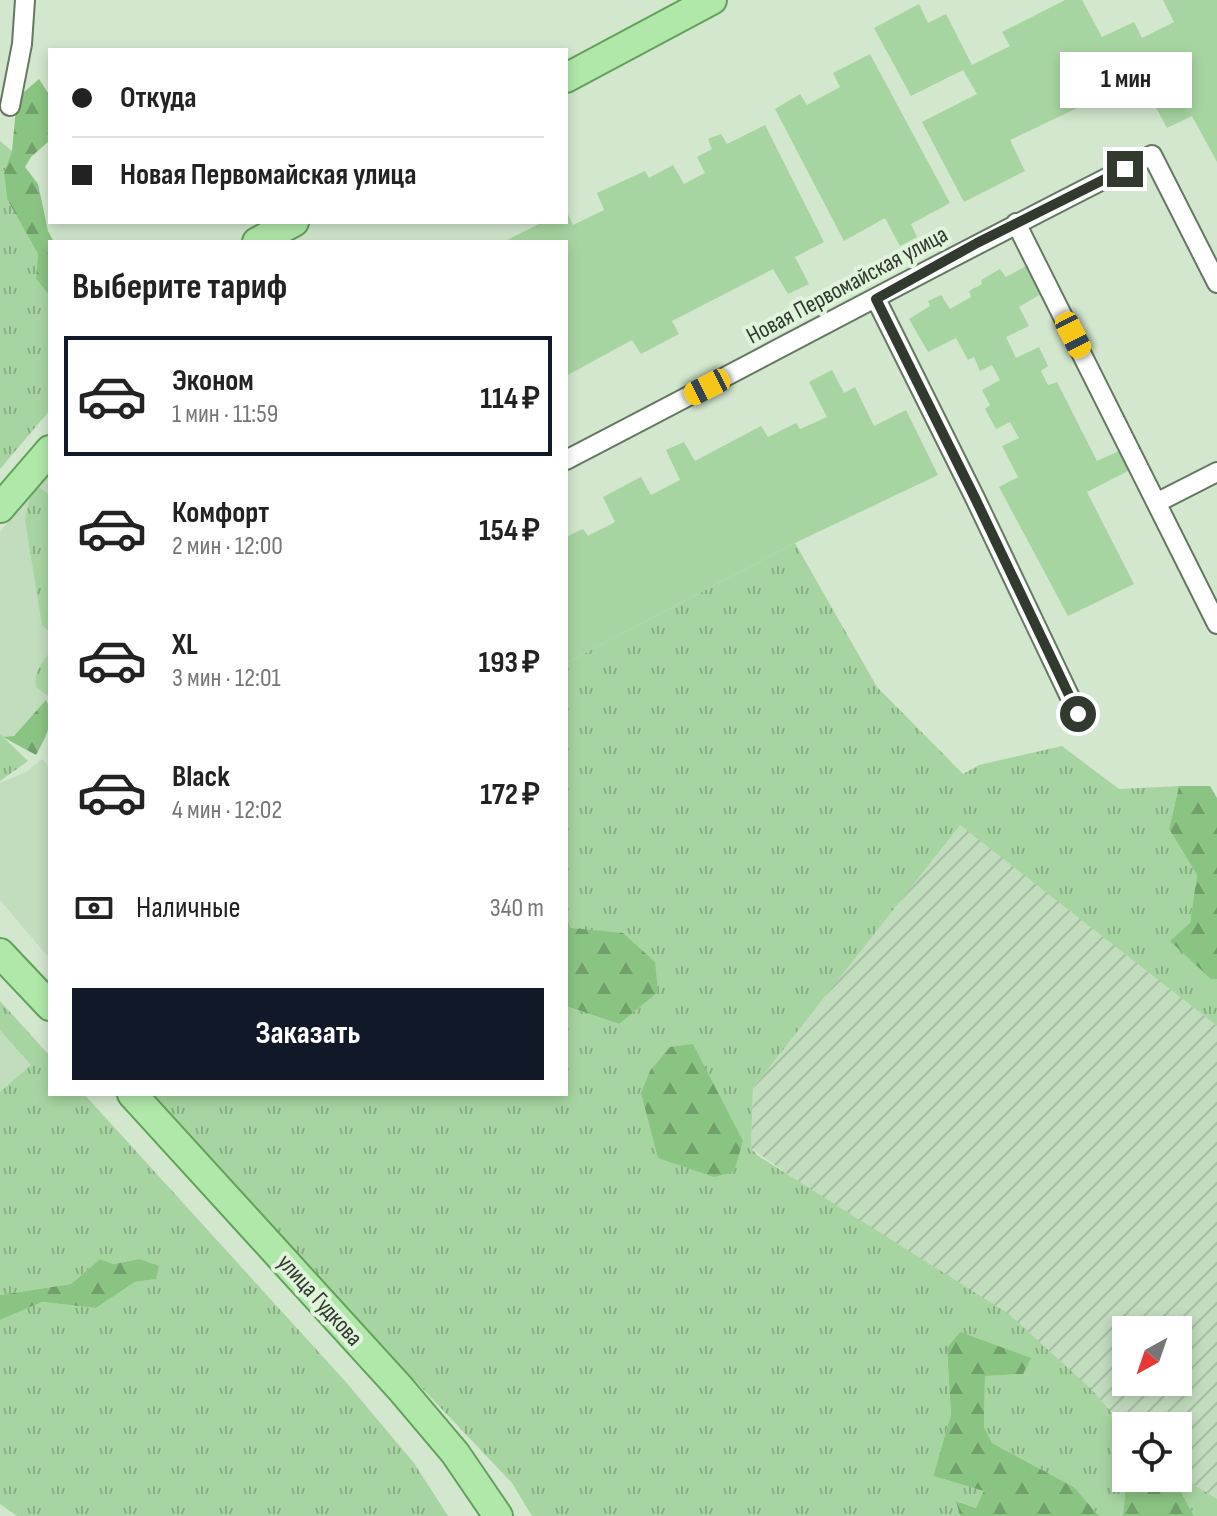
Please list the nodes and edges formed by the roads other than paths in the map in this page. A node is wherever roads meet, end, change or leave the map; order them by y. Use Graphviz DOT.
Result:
graph roads {
  1 [pos="25,0"];
  2 [pos="699,3"];
  3 [pos="568,77"];
  4 [pos="10,106"];
  5 [pos="1016,223"];
  6 [pos="290,224"];
  7 [pos="261,240"];
  8 [pos="1217,283"];
  9 [pos="876,299"];
  10 [pos="48,452"];
  11 [pos="568,459"];
  12 [pos="1217,472"];
  13 [pos="1158,502"];
  14 [pos="0,508"];
  15 [pos="1217,624"];
  16 [pos="1078,714"];
  17 [pos="0,953"];
  18 [pos="48,1004"];
  19 [pos="134,1096"];
  20 [pos="498,1516"];
  1 -- 4 [label="street"];
  2 -- 3 [label="main road"];
  5 -- 8 [label="street, Новая Первомайская улица"];
  5 -- 9 [label="street, Новая Первомайская улица"];
  5 -- 13 [label="street"];
  6 -- 7 [label="main road"];
  9 -- 11 [label="street, Новая Первомайская улица"];
  9 -- 16 [label="street"];
  10 -- 14 [label="main road"];
  12 -- 13 [label="street"];
  13 -- 15 [label="street"];
  17 -- 18 [label="main road"];
  19 -- 20 [label="main road, улица Гудкова"];
}
